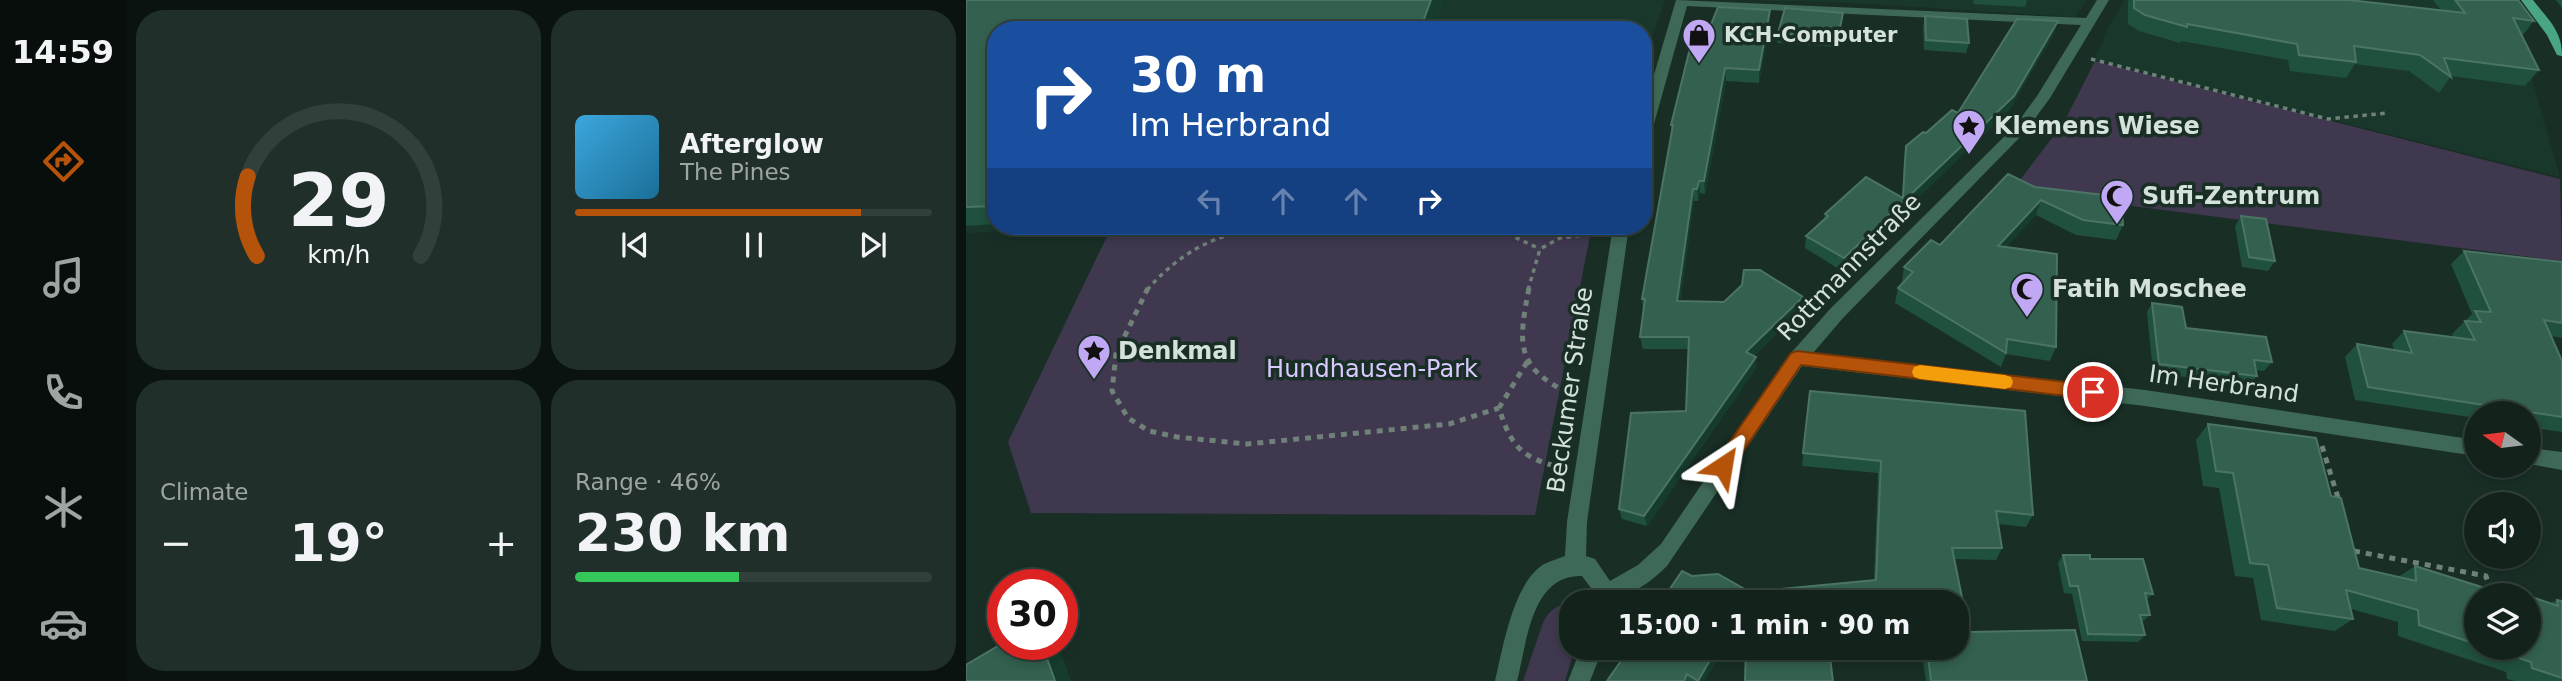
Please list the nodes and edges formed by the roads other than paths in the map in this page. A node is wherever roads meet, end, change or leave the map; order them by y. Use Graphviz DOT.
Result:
graph roads {
  1 [pos="2102,0"];
  2 [pos="2527,0"];
  3 [pos="1682,1"];
  4 [pos="2088,22"];
  5 [pos="2562,52"];
  6 [pos="1652,106"];
  7 [pos="1620,235"];
  8 [pos="1797,358"];
  9 [pos="2464,445"];
  10 [pos="2541,458"];
  11 [pos="2562,461"];
  12 [pos="1575,563"];
  13 [pos="1601,590"];
  14 [pos="1618,590"];
  15 [pos="1587,660"];
  16 [pos="1506,681"];
  17 [pos="1579,681"];
  1 -- 4 [label="street, Rottmannstraße"];
  2 -- 5 [label="main road"];
  3 -- 4 [label="street"];
  3 -- 6 [label="street"];
  4 -- 8 [label="street, Rottmannstraße"];
  7 -- 12 [label="street, Beckumer Straße"];
  8 -- 9 [label="street, Im Herbrand"];
  8 -- 14 [label="street, Rottmannstraße"];
  10 -- 11 [label="street"];
  12 -- 13 [label="street"];
  12 -- 16 [label="street"];
  15 -- 17 [label="street"];
}
